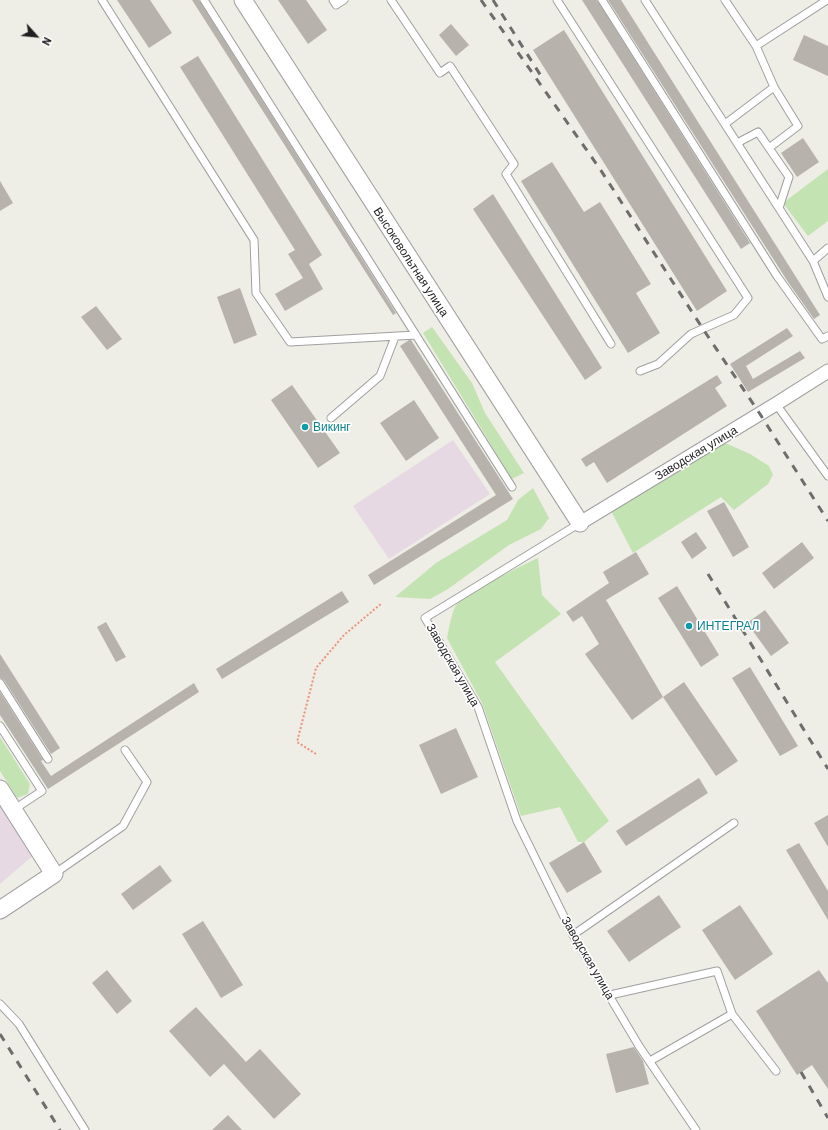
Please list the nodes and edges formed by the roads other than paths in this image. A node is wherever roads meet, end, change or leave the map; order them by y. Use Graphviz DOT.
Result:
graph roads {
  1 [pos="102,0"];
  2 [pos="204,0"];
  3 [pos="243,0"];
  4 [pos="333,0"];
  5 [pos="344,0"];
  6 [pos="391,0"];
  7 [pos="557,0"];
  8 [pos="602,0"];
  9 [pos="645,0"];
  10 [pos="725,0"];
  11 [pos="827,0"];
  12 [pos="756,46"];
  13 [pos="774,87"];
  14 [pos="725,124"];
  15 [pos="737,143"];
  16 [pos="769,148"];
  17 [pos="779,208"];
  18 [pos="828,248"];
  19 [pos="813,261"];
  20 [pos="828,296"];
  21 [pos="416,335"];
  22 [pos="828,336"];
  23 [pos="395,337"];
  24 [pos="611,344"];
  25 [pos="640,371"];
  26 [pos="828,371"];
  27 [pos="776,404"];
  28 [pos="331,418"];
  29 [pos="828,476"];
  30 [pos="512,487"];
  31 [pos="580,523"];
  32 [pos="0,683"];
  33 [pos="0,726"];
  34 [pos="125,750"];
  35 [pos="48,759"];
  36 [pos="0,789"];
  37 [pos="13,810"];
  38 [pos="734,823"];
  39 [pos="54,874"];
  40 [pos="0,910"];
  41 [pos="573,935"];
  42 [pos="610,995"];
  43 [pos="0,1004"];
  44 [pos="732,1014"];
  45 [pos="650,1061"];
  46 [pos="776,1071"];
  47 [pos="85,1130"];
  48 [pos="696,1130"];
  1 -- 23 [label="lane"];
  2 -- 21 [label="lane"];
  3 -- 31 [label="street, Высоковольтная улица"];
  4 -- 5 [label="lane"];
  6 -- 24 [label="lane"];
  7 -- 25 [label="lane"];
  8 -- 22 [label="lane"];
  9 -- 14 [label="lane"];
  10 -- 12 [label="lane"];
  11 -- 12 [label="lane"];
  12 -- 13 [label="lane"];
  13 -- 14 [label="lane"];
  13 -- 16 [label="lane"];
  14 -- 15 [label="lane"];
  15 -- 16 [label="lane"];
  15 -- 17 [label="lane"];
  16 -- 17 [label="lane"];
  17 -- 19 [label="lane"];
  18 -- 19 [label="lane"];
  19 -- 20 [label="lane"];
  21 -- 23 [label="lane"];
  21 -- 30 [label="lane"];
  23 -- 28 [label="lane"];
  26 -- 27 [label="street, Заводская улица"];
  27 -- 29 [label="lane"];
  27 -- 31 [label="street, Заводская улица"];
  31 -- 41 [label="lane, Заводская улица"];
  32 -- 35 [label="lane"];
  33 -- 37 [label="lane"];
  34 -- 39 [label="lane"];
  36 -- 37 [label="street"];
  37 -- 39 [label="street"];
  38 -- 41 [label="lane"];
  39 -- 40 [label="street"];
  41 -- 42 [label="lane, Заводская улица"];
  42 -- 44 [label="lane"];
  42 -- 45 [label="lane, Заводская улица"];
  43 -- 47 [label="lane"];
  44 -- 45 [label="lane"];
  44 -- 46 [label="lane"];
  45 -- 48 [label="lane, Заводская улица"];
}
